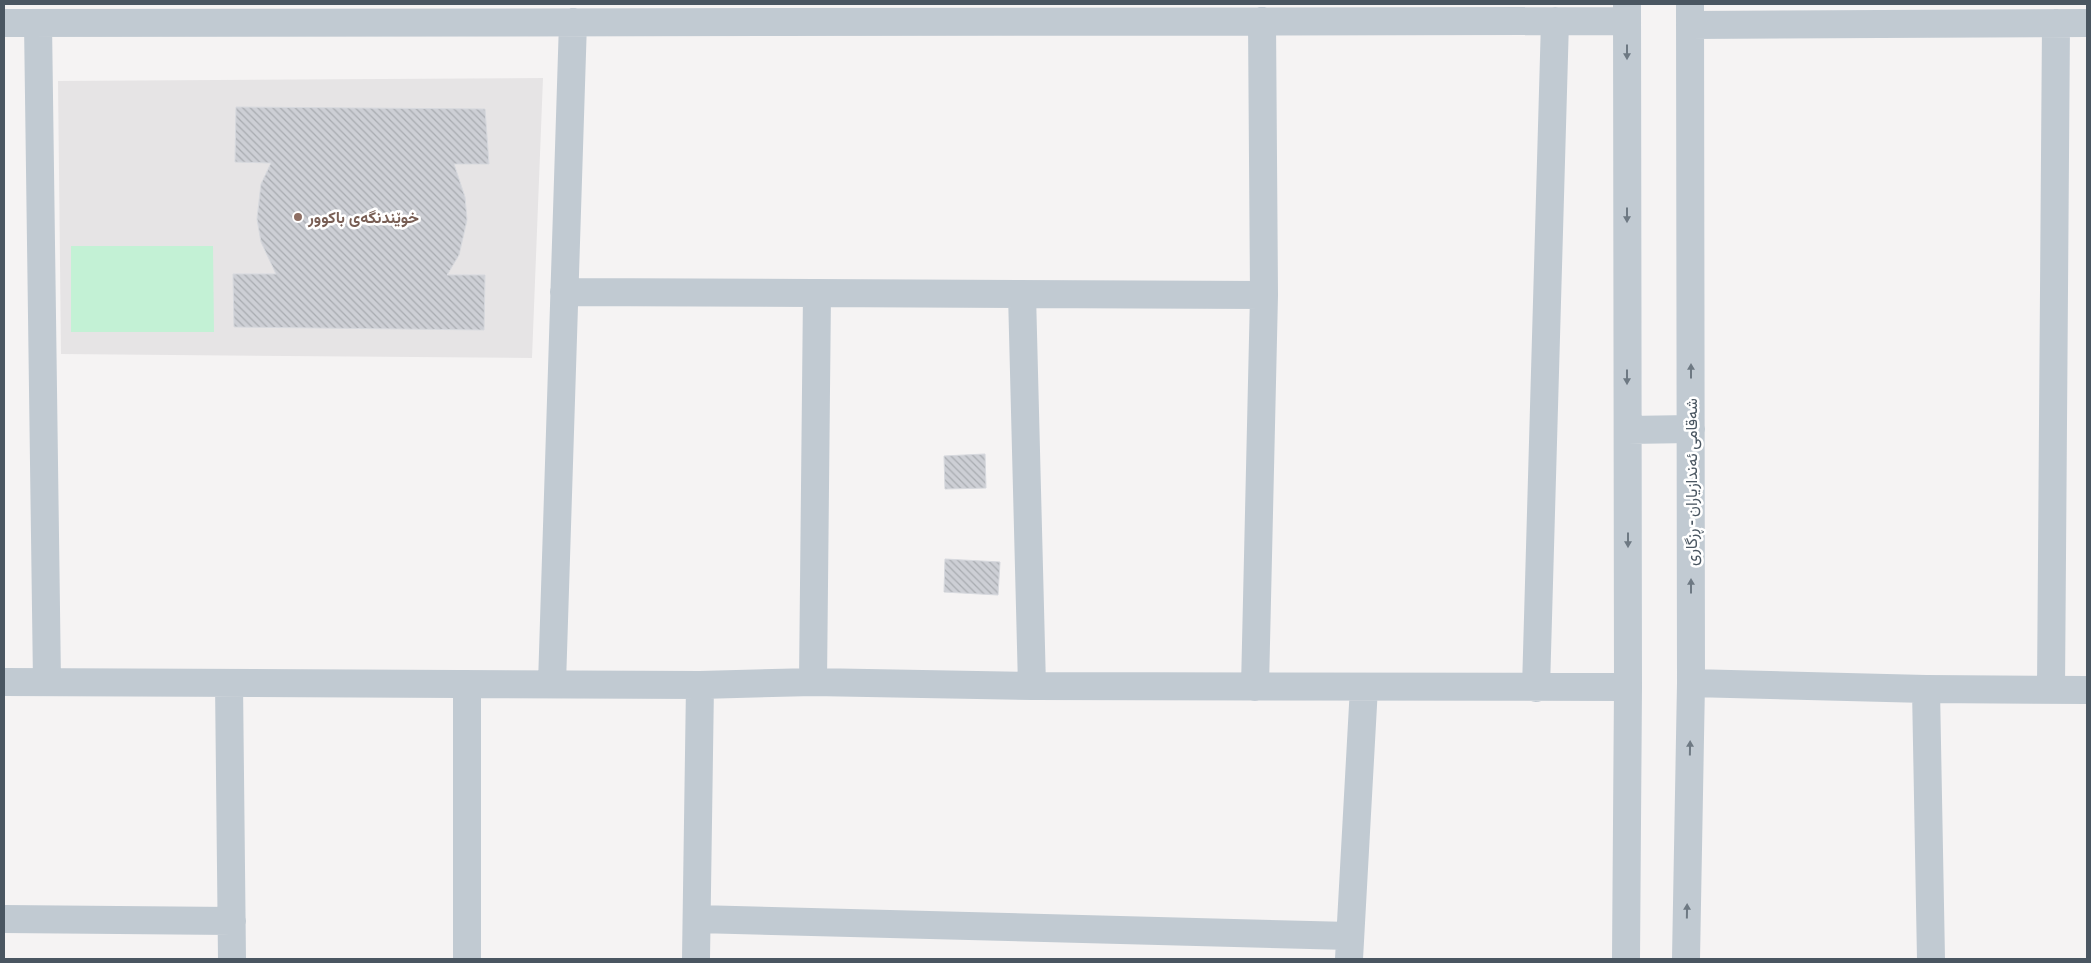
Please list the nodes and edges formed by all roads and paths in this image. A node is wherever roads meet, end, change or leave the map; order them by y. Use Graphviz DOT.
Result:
graph roads {
  1 [pos="1627,12"];
  2 [pos="308,13"];
  3 [pos="531,13"];
  4 [pos="775,13"];
  5 [pos="1364,13"];
  6 [pos="1971,13"];
  7 [pos="1690,14"];
  8 [pos="1262,21"];
  9 [pos="1555,21"];
  10 [pos="573,22"];
  11 [pos="4,23"];
  12 [pos="38,23"];
  13 [pos="2056,23"];
  14 [pos="2087,23"];
  15 [pos="564,292"];
  16 [pos="817,293"];
  17 [pos="1022,294"];
  18 [pos="1264,295"];
  19 [pos="1691,428"];
  20 [pos="1628,430"];
  21 [pos="4,682"];
  22 [pos="47,682"];
  23 [pos="813,682"];
  24 [pos="229,683"];
  25 [pos="466,684"];
  26 [pos="552,684"];
  27 [pos="1691,684"];
  28 [pos="700,685"];
  29 [pos="1032,686"];
  30 [pos="1256,687"];
  31 [pos="1364,687"];
  32 [pos="1628,687"];
  33 [pos="1536,688"];
  34 [pos="1926,689"];
  35 [pos="2050,690"];
  36 [pos="2087,690"];
  37 [pos="4,919"];
  38 [pos="697,919"];
  39 [pos="232,921"];
  40 [pos="1350,948"];
  41 [pos="232,959"];
  42 [pos="467,959"];
  43 [pos="696,959"];
  44 [pos="1626,959"];
  45 [pos="1686,959"];
  46 [pos="1931,959"];
  1 -- 9 [label="street"];
  1 -- 20 [label="street, one-way"];
  2 -- 3 [label="street"];
  2 -- 12 [label="street"];
  3 -- 10 [label="street"];
  4 -- 8 [label="street"];
  4 -- 10 [label="street"];
  5 -- 8 [label="street"];
  5 -- 9 [label="street"];
  6 -- 7 [label="street"];
  6 -- 13 [label="street"];
  19 -- 7 [label="street, شەقامی ئەندازیاران - ڕزگاری, one-way"];
  8 -- 18 [label="street"];
  9 -- 33 [label="street"];
  10 -- 15 [label="street"];
  11 -- 12 [label="street"];
  12 -- 22 [label="street"];
  13 -- 14 [label="street"];
  13 -- 35 [label="street"];
  15 -- 16 [label="street"];
  15 -- 26 [label="street"];
  16 -- 17 [label="street"];
  16 -- 23 [label="street"];
  17 -- 18 [label="street"];
  17 -- 29 [label="street"];
  18 -- 30 [label="street"];
  19 -- 20 [label="street"];
  27 -- 19 [label="street, شەقامی ئەندازیاران - ڕزگاری, one-way"];
  20 -- 32 [label="street, one-way"];
  21 -- 22 [label="street"];
  22 -- 24 [label="street"];
  23 -- 28 [label="street"];
  23 -- 29 [label="street"];
  24 -- 25 [label="street"];
  24 -- 39 [label="street"];
  25 -- 26 [label="street"];
  25 -- 42 [label="street"];
  26 -- 28 [label="street"];
  27 -- 34 [label="street"];
  45 -- 27 [label="street, شەقامی ئەندازیاران - ڕزگاری, one-way"];
  28 -- 38 [label="street"];
  29 -- 30 [label="street"];
  30 -- 31 [label="street"];
  31 -- 33 [label="street"];
  31 -- 40 [label="street"];
  32 -- 33 [label="street"];
  32 -- 44 [label="street"];
  34 -- 35 [label="street"];
  34 -- 46 [label="street"];
  35 -- 36 [label="street"];
  37 -- 39 [label="street"];
  38 -- 40 [label="street"];
  38 -- 43 [label="street"];
  39 -- 41 [label="street"];
}
